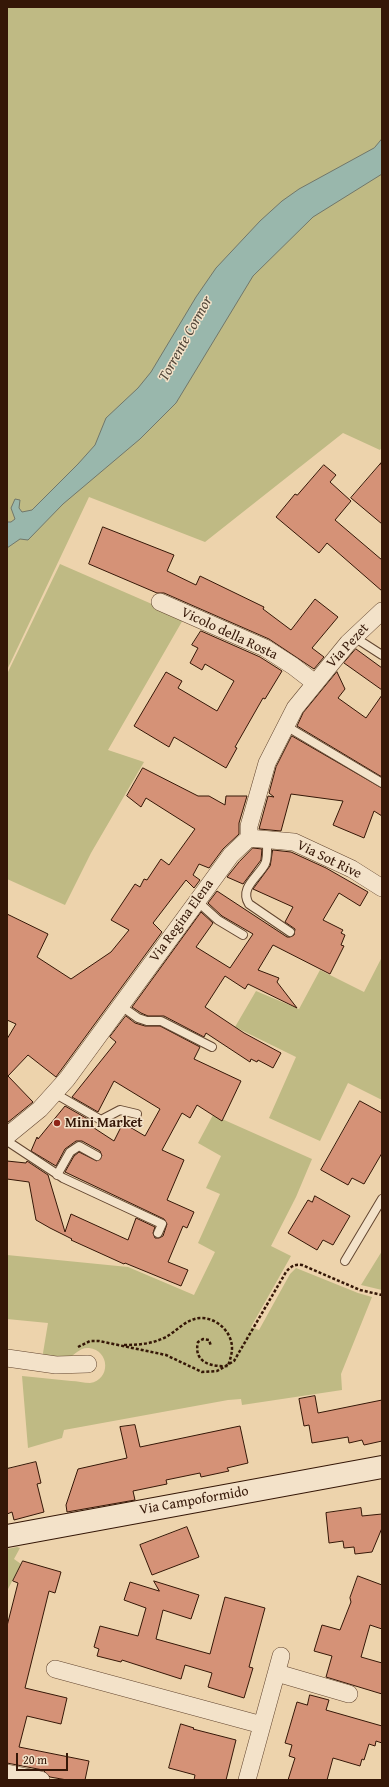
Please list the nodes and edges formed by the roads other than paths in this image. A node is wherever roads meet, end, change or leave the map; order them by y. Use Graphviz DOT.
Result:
graph roads {
  1 [pos="160,602"];
  2 [pos="382,611"];
  3 [pos="354,637"];
  4 [pos="382,655"];
  5 [pos="315,683"];
  6 [pos="286,726"];
  7 [pos="382,784"];
  8 [pos="249,838"];
  9 [pos="267,839"];
  10 [pos="382,888"];
  11 [pos="197,901"];
  12 [pos="290,932"];
  13 [pos="243,935"];
  14 [pos="121,1006"];
  15 [pos="212,1047"];
  16 [pos="54,1093"];
  17 [pos="137,1114"];
  18 [pos="7,1136"];
  19 [pos="7,1142"];
  20 [pos="97,1156"];
  21 [pos="57,1174"];
  22 [pos="382,1198"];
  23 [pos="158,1233"];
  24 [pos="345,1261"];
  25 [pos="7,1358"];
  26 [pos="88,1364"];
  27 [pos="382,1467"];
  28 [pos="7,1536"];
  29 [pos="281,1656"];
  30 [pos="55,1669"];
  31 [pos="277,1673"];
  32 [pos="348,1694"];
  33 [pos="262,1725"];
  34 [pos="7,1773"];
  35 [pos="41,1780"];
  36 [pos="247,1780"];
  1 -- 5 [label="street, Vicolo della Rosta"];
  2 -- 3 [label="street, Via Pezet"];
  3 -- 4 [label="lane"];
  3 -- 5 [label="street, Via Pezet"];
  5 -- 6 [label="street"];
  6 -- 7 [label="lane"];
  6 -- 8 [label="street"];
  8 -- 9 [label="street, Via Sot Rive"];
  8 -- 11 [label="street, Via Regina Elena"];
  9 -- 10 [label="street, Via Sot Rive"];
  9 -- 12 [label="lane"];
  11 -- 13 [label="lane"];
  11 -- 14 [label="street, Via Regina Elena"];
  14 -- 15 [label="lane"];
  14 -- 16 [label="street, Via Regina Elena"];
  16 -- 17 [label="lane"];
  16 -- 18 [label="street, Via Regina Elena"];
  19 -- 21 [label="lane"];
  20 -- 21 [label="lane"];
  21 -- 23 [label="lane"];
  22 -- 24 [label="lane"];
  25 -- 26 [label="street"];
  27 -- 28 [label="main road, Via Campoformido"];
  29 -- 31 [label="street"];
  30 -- 33 [label="street"];
  31 -- 32 [label="street"];
  31 -- 33 [label="street"];
  33 -- 36 [label="street"];
  34 -- 35 [label="street"];
}
